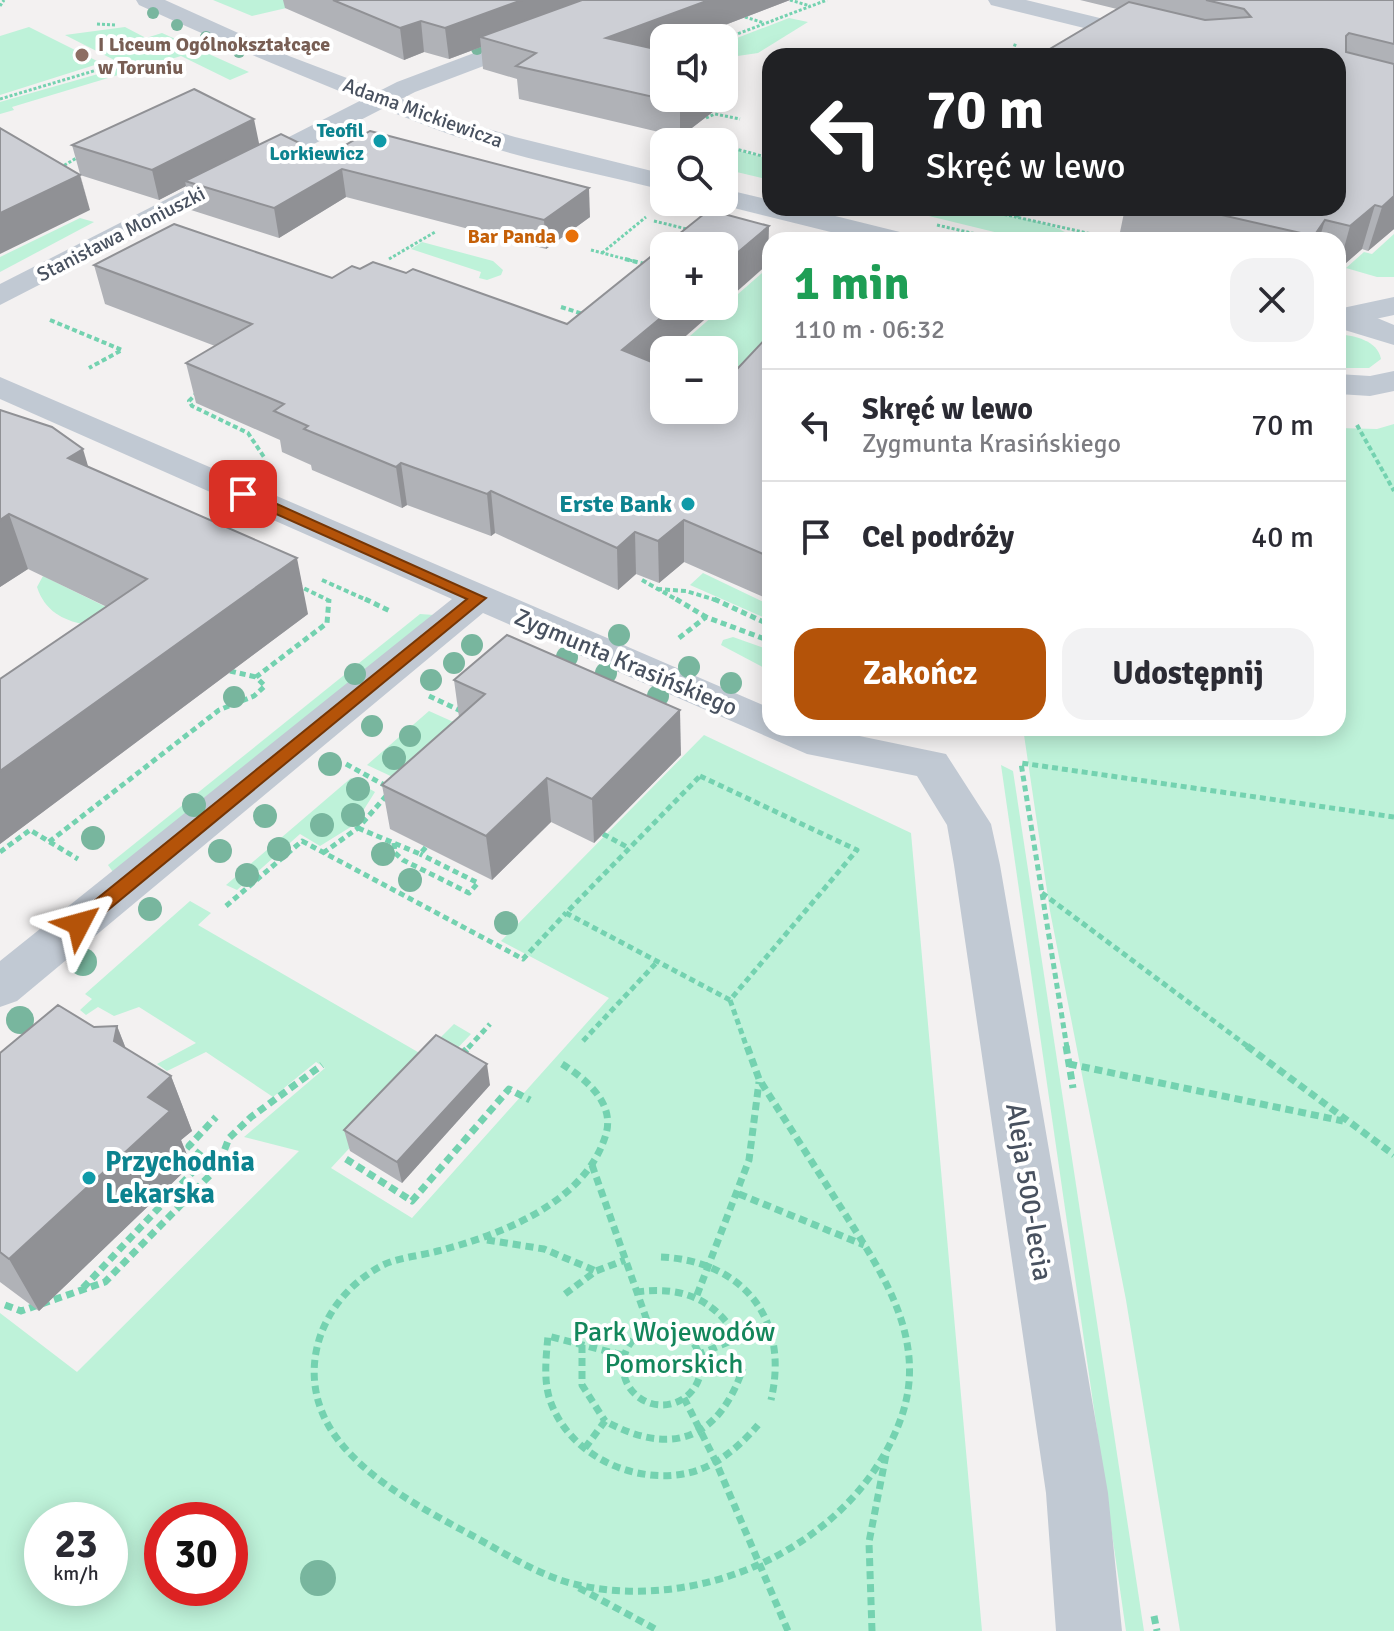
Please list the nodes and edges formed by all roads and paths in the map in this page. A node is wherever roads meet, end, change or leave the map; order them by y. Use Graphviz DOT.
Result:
graph roads {
  1 [pos="4,0"];
  2 [pos="147,0"];
  3 [pos="636,0"];
  4 [pos="790,0"];
  5 [pos="827,0"];
  6 [pos="1003,0"];
  7 [pos="0,6"];
  8 [pos="810,6"];
  9 [pos="745,17"];
  10 [pos="766,23"];
  11 [pos="738,34"];
  12 [pos="1015,45"];
  13 [pos="1014,48"];
  14 [pos="1195,48"];
  15 [pos="107,67"];
  16 [pos="0,99"];
  17 [pos="386,99"];
  18 [pos="706,118"];
  19 [pos="740,119"];
  20 [pos="738,150"];
  21 [pos="81,153"];
  22 [pos="762,156"];
  23 [pos="55,170"];
  24 [pos="650,178"];
  25 [pos="738,200"];
  26 [pos="762,206"];
  27 [pos="650,215"];
  28 [pos="801,216"];
  29 [pos="1011,216"];
  30 [pos="1016,217"];
  31 [pos="435,232"];
  32 [pos="866,232"];
  33 [pos="1083,232"];
  34 [pos="591,250"];
  35 [pos="602,253"];
  36 [pos="389,259"];
  37 [pos="649,265"];
  38 [pos="0,296"];
  39 [pos="1394,306"];
  40 [pos="561,307"];
  41 [pos="1346,317"];
  42 [pos="598,318"];
  43 [pos="50,320"];
  44 [pos="1346,320"];
  45 [pos="1394,336"];
  46 [pos="89,368"];
  47 [pos="1394,381"];
  48 [pos="1346,385"];
  49 [pos="207,386"];
  50 [pos="0,387"];
  51 [pos="1358,427"];
  52 [pos="267,466"];
  53 [pos="1394,491"];
  54 [pos="322,580"];
  55 [pos="642,580"];
  56 [pos="288,581"];
  57 [pos="657,589"];
  58 [pos="478,598"];
  59 [pos="403,617"];
  60 [pos="706,617"];
  61 [pos="762,622"];
  62 [pos="680,637"];
  63 [pos="762,638"];
  64 [pos="230,671"];
  65 [pos="256,677"];
  66 [pos="424,694"];
  67 [pos="469,716"];
  68 [pos="762,721"];
  69 [pos="802,736"];
  70 [pos="931,746"];
  71 [pos="350,766"];
  72 [pos="1394,817"];
  73 [pos="20,825"];
  74 [pos="358,828"];
  75 [pos="30,830"];
  76 [pos="603,834"];
  77 [pos="49,842"];
  78 [pos="394,843"];
  79 [pos="426,847"];
  80 [pos="629,848"];
  81 [pos="0,852"];
  82 [pos="323,853"];
  83 [pos="420,854"];
  84 [pos="82,861"];
  85 [pos="226,906"];
  86 [pos="566,913"];
  87 [pos="658,961"];
  88 [pos="0,988"];
  89 [pos="730,1000"];
  90 [pos="490,1024"];
  91 [pos="583,1041"];
  92 [pos="453,1064"];
  93 [pos="562,1064"];
  94 [pos="1069,1064"];
  95 [pos="322,1065"];
  96 [pos="759,1079"];
  97 [pos="530,1100"];
  98 [pos="216,1117"];
  99 [pos="1348,1122"];
  100 [pos="189,1146"];
  101 [pos="1394,1155"];
  102 [pos="179,1157"];
  103 [pos="346,1159"];
  104 [pos="592,1165"];
  105 [pos="739,1194"];
  106 [pos="483,1239"];
  107 [pos="865,1246"];
  108 [pos="661,1257"];
  109 [pos="625,1260"];
  110 [pos="710,1265"];
  111 [pos="596,1271"];
  112 [pos="79,1292"];
  113 [pos="636,1292"];
  114 [pos="565,1294"];
  115 [pos="697,1295"];
  116 [pos="5,1305"];
  117 [pos="650,1329"];
  118 [pos="582,1345"];
  119 [pos="700,1354"];
  120 [pos="622,1355"];
  121 [pos="743,1368"];
  122 [pos="684,1398"];
  123 [pos="771,1400"];
  124 [pos="605,1421"];
  125 [pos="758,1425"];
  126 [pos="700,1432"];
  127 [pos="585,1449"];
  128 [pos="887,1451"];
  129 [pos="715,1460"];
  130 [pos="759,1563"];
  131 [pos="575,1585"];
  132 [pos="659,1631"];
  133 [pos="788,1631"];
  134 [pos="872,1631"];
  135 [pos="1089,1631"];
  1 -- 7 [label="path"];
  2 -- 17 [label="street, Adama Mickiewicza"];
  3 -- 17 [label="street, Stanisława Moniuszki"];
  4 -- 8 [label="path"];
  5 -- 8 [label="path"];
  6 -- 14 [label="street"];
  8 -- 10 [label="path"];
  9 -- 10 [label="path"];
  10 -- 11 [label="path"];
  12 -- 13 [label="path"];
  15 -- 16 [label="path"];
  17 -- 24 [label="street, Adama Mickiewicza"];
  17 -- 38 [label="street, Stanisława Moniuszki"];
  18 -- 19 [label="path"];
  20 -- 22 [label="path"];
  21 -- 23 [label="path"];
  25 -- 26 [label="street"];
  27 -- 35 [label="path"];
  28 -- 32 [label="street"];
  29 -- 30 [label="path"];
  30 -- 33 [label="path"];
  31 -- 36 [label="path"];
  34 -- 35 [label="path"];
  35 -- 37 [label="path"];
  39 -- 41 [label="street"];
  40 -- 42 [label="path"];
  43 -- 46 [label="path"];
  44 -- 45 [label="street"];
  47 -- 48 [label="street"];
  49 -- 52 [label="path"];
  50 -- 58 [label="street, Zygmunta Krasińskiego"];
  51 -- 53 [label="path"];
  54 -- 59 [label="path"];
  55 -- 57 [label="path"];
  56 -- 65 [label="path"];
  57 -- 60 [label="path"];
  57 -- 61 [label="path"];
  58 -- 68 [label="street, Zygmunta Krasińskiego"];
  58 -- 88 [label="street"];
  60 -- 62 [label="path"];
  60 -- 63 [label="path"];
  64 -- 65 [label="path"];
  65 -- 77 [label="path"];
  66 -- 67 [label="path"];
  69 -- 70 [label="street"];
  70 -- 135 [label="street, Aleja 500-lecia"];
  71 -- 74 [label="path"];
  72 -- 99 [label="path"];
  73 -- 75 [label="path"];
  74 -- 78 [label="path"];
  74 -- 82 [label="path"];
  75 -- 77 [label="path"];
  75 -- 81 [label="path"];
  76 -- 80 [label="path"];
  77 -- 84 [label="path"];
  78 -- 83 [label="path"];
  78 -- 83 [label="path"];
  79 -- 83 [label="path"];
  80 -- 86 [label="path"];
  80 -- 89 [label="path"];
  82 -- 85 [label="path"];
  82 -- 86 [label="path"];
  86 -- 87 [label="path"];
  87 -- 89 [label="path"];
  87 -- 91 [label="path"];
  89 -- 96 [label="path"];
  90 -- 92 [label="path"];
  93 -- 104 [label="path"];
  94 -- 99 [label="path"];
  95 -- 112 [label="path"];
  96 -- 105 [label="path"];
  96 -- 107 [label="path"];
  97 -- 103 [label="path"];
  98 -- 100 [label="path"];
  99 -- 101 [label="path"];
  100 -- 102 [label="path"];
  100 -- 112 [label="path"];
  104 -- 106 [label="path"];
  104 -- 109 [label="path"];
  105 -- 107 [label="path"];
  105 -- 110 [label="path"];
  106 -- 111 [label="path"];
  106 -- 131 [label="path"];
  107 -- 128 [label="path"];
  108 -- 110 [label="path"];
  109 -- 111 [label="path"];
  109 -- 113 [label="path"];
  110 -- 115 [label="path"];
  110 -- 123 [label="path"];
  111 -- 114 [label="path"];
  112 -- 116 [label="path"];
  113 -- 115 [label="path"];
  113 -- 117 [label="path"];
  115 -- 119 [label="path"];
  117 -- 119 [label="path"];
  117 -- 120 [label="path"];
  118 -- 120 [label="path"];
  118 -- 124 [label="path"];
  118 -- 127 [label="path"];
  119 -- 122 [label="path"];
  120 -- 122 [label="path"];
  121 -- 126 [label="path"];
  122 -- 126 [label="path"];
  124 -- 126 [label="path"];
  124 -- 127 [label="path"];
  125 -- 129 [label="path"];
  126 -- 129 [label="path"];
  127 -- 129 [label="path"];
  128 -- 130 [label="path"];
  128 -- 134 [label="path"];
  129 -- 130 [label="path"];
  130 -- 131 [label="path"];
  130 -- 133 [label="path"];
  131 -- 132 [label="path"];
}
